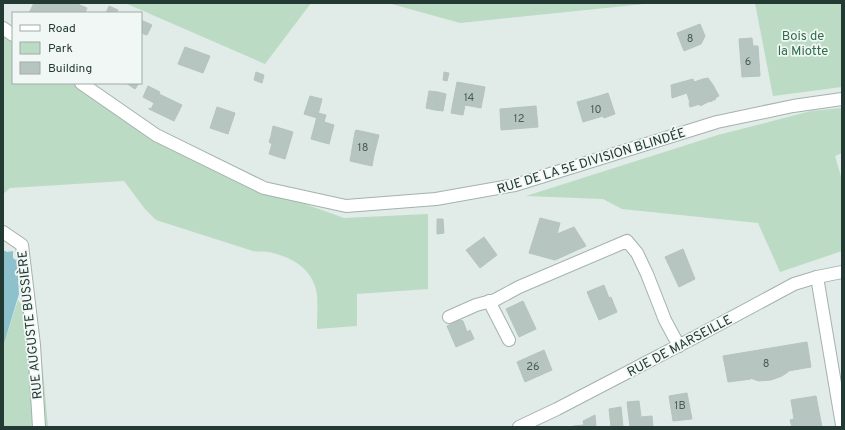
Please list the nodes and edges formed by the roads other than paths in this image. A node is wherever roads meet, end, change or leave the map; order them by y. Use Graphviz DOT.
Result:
graph roads {
  1 [pos="3,28"];
  2 [pos="12,34"];
  3 [pos="82,84"];
  4 [pos="842,99"];
  5 [pos="3,232"];
  6 [pos="842,272"];
  7 [pos="817,277"];
  8 [pos="489,301"];
  9 [pos="449,317"];
  10 [pos="509,340"];
  11 [pos="679,346"];
  12 [pos="842,422"];
  13 [pos="39,427"];
  14 [pos="519,427"];
  1 -- 2 [label="street"];
  3 -- 4 [label="street, RUE DE LA 5E DIVISION BLINDÉE"];
  5 -- 13 [label="street, RUE AUGUSTE BUSSIÈRE"];
  6 -- 7 [label="street, RUE DE MARSEILLE"];
  7 -- 11 [label="street, RUE DE MARSEILLE"];
  7 -- 12 [label="street"];
  8 -- 9 [label="street"];
  8 -- 10 [label="street"];
  8 -- 11 [label="street"];
  11 -- 14 [label="street, RUE DE MARSEILLE"];
}
